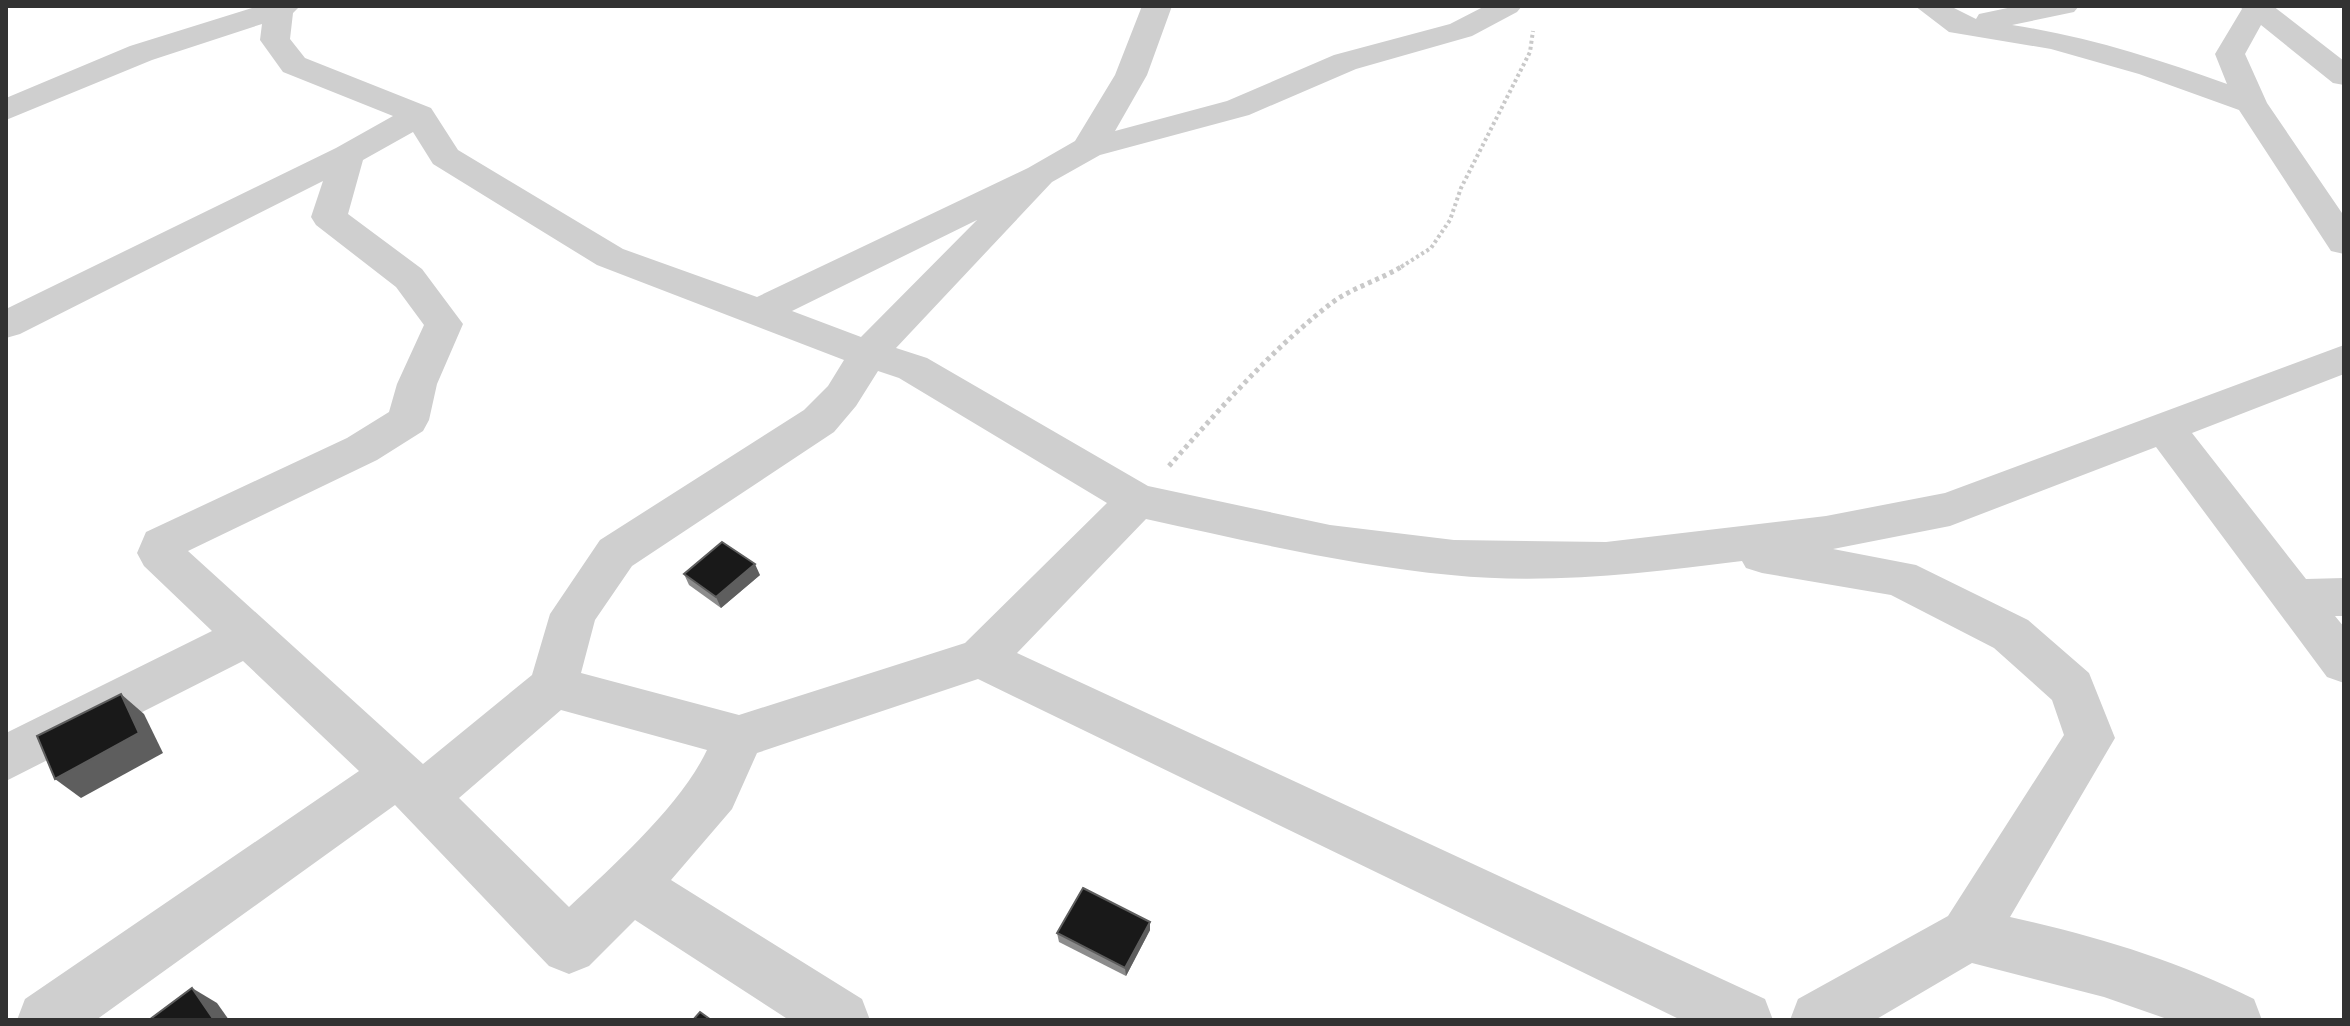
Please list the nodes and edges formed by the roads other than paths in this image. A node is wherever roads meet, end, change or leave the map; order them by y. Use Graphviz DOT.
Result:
graph roads {
  1 [pos="1157,6"];
  2 [pos="1930,6"];
  3 [pos="2064,6"];
  4 [pos="2256,7"];
  5 [pos="282,8"];
  6 [pos="1519,13"];
  7 [pos="1960,26"];
  8 [pos="2344,76"];
  9 [pos="2251,103"];
  10 [pos="6,110"];
  11 [pos="419,115"];
  12 [pos="1088,148"];
  13 [pos="348,155"];
  14 [pos="1040,175"];
  15 [pos="2344,243"];
  16 [pos="759,312"];
  17 [pos="6,325"];
  18 [pos="869,353"];
  19 [pos="2344,359"];
  20 [pos="2164,427"];
  21 [pos="1137,500"];
  22 [pos="1709,546"];
  23 [pos="2344,597"];
  24 [pos="2295,598"];
  25 [pos="247,636"];
  26 [pos="981,658"];
  27 [pos="2344,663"];
  28 [pos="553,687"];
  29 [pos="739,737"];
  30 [pos="6,758"];
  31 [pos="409,786"];
  32 [pos="631,886"];
  33 [pos="1968,935"];
  34 [pos="46,1020"];
  35 [pos="841,1020"];
  36 [pos="1744,1020"];
  37 [pos="1819,1020"];
  38 [pos="2233,1020"];
  1 -- 12 [label="street"];
  2 -- 7 [label="street"];
  3 -- 7 [label="street"];
  4 -- 8 [label="street"];
  4 -- 9 [label="street"];
  5 -- 10 [label="street"];
  5 -- 11 [label="street"];
  6 -- 12 [label="street"];
  7 -- 9 [label="street"];
  9 -- 15 [label="street"];
  11 -- 13 [label="street"];
  11 -- 16 [label="street"];
  12 -- 14 [label="street"];
  13 -- 17 [label="street"];
  13 -- 25 [label="street"];
  14 -- 16 [label="street"];
  14 -- 18 [label="street"];
  16 -- 18 [label="street"];
  18 -- 21 [label="street"];
  18 -- 28 [label="street"];
  19 -- 20 [label="street"];
  20 -- 22 [label="street"];
  20 -- 24 [label="street"];
  21 -- 22 [label="street"];
  21 -- 26 [label="street"];
  22 -- 33 [label="street"];
  23 -- 24 [label="street"];
  24 -- 27 [label="street"];
  25 -- 30 [label="street"];
  25 -- 31 [label="street"];
  26 -- 29 [label="street"];
  26 -- 36 [label="street"];
  28 -- 29 [label="street"];
  28 -- 31 [label="street"];
  29 -- 32 [label="street"];
  31 -- 32 [label="street"];
  31 -- 34 [label="street"];
  32 -- 35 [label="street"];
  33 -- 37 [label="street"];
  33 -- 38 [label="street"];
}
